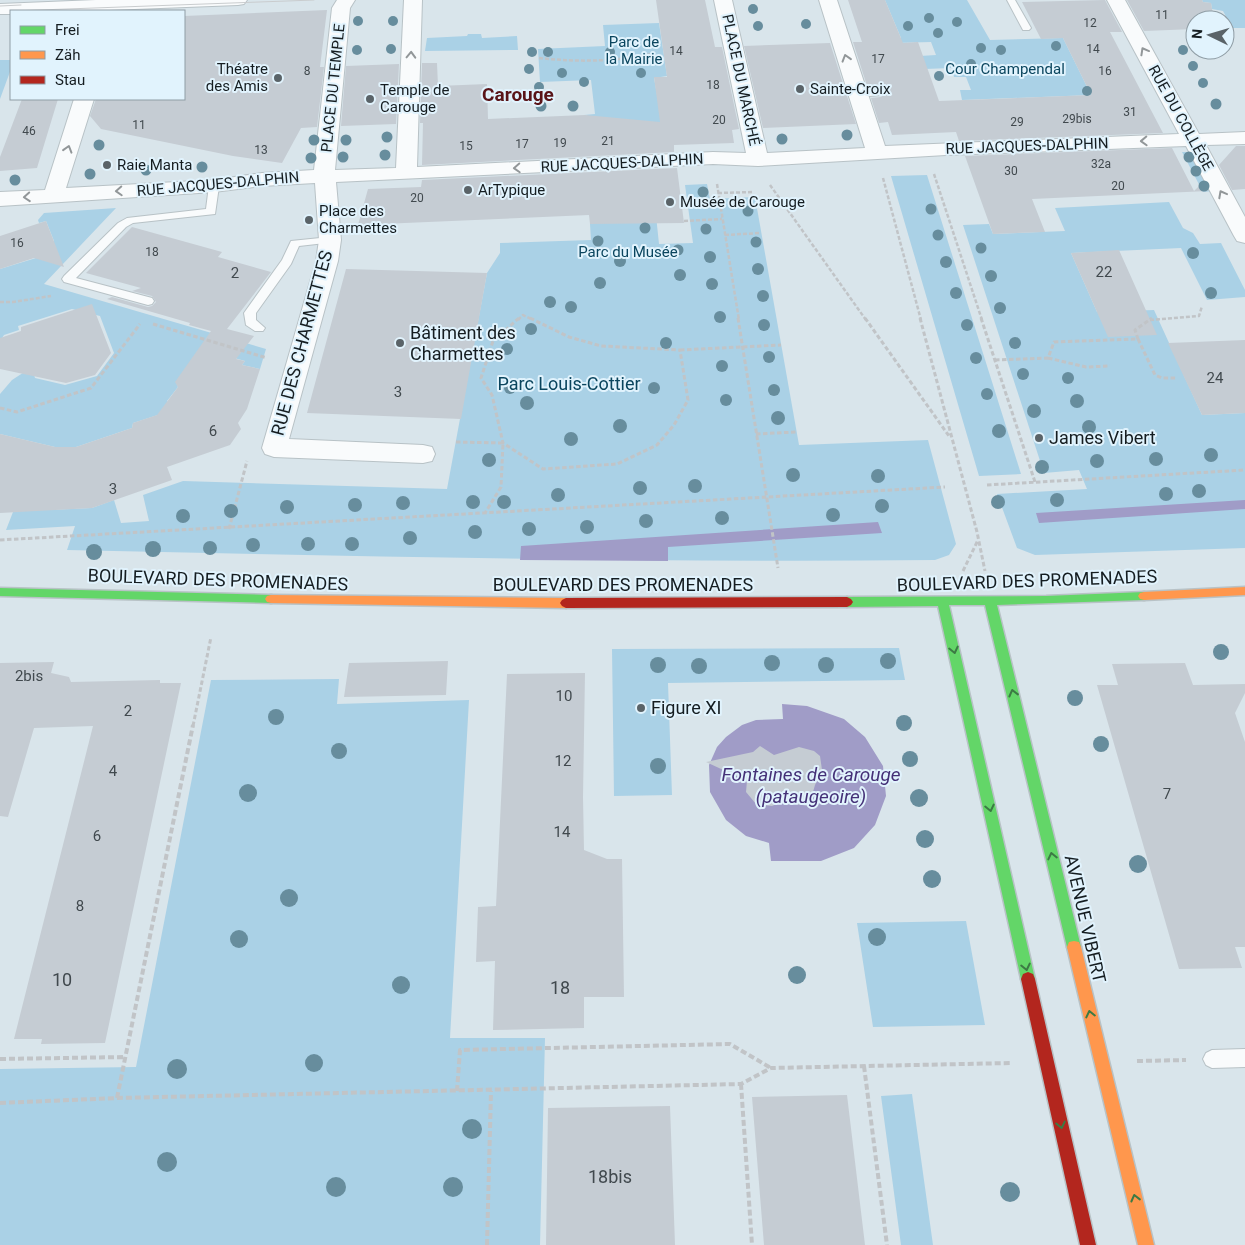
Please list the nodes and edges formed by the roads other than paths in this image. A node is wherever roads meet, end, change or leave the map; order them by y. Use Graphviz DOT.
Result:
graph roads {
  1 [pos="238,0"];
  2 [pos="346,0"];
  3 [pos="413,0"];
  4 [pos="723,0"];
  5 [pos="828,0"];
  6 [pos="1011,0"];
  7 [pos="1116,0"];
  8 [pos="113,5"];
  9 [pos="0,9"];
  10 [pos="1026,28"];
  11 [pos="878,93"];
  12 [pos="857,94"];
  13 [pos="84,100"];
  14 [pos="1245,138"];
  15 [pos="1193,140"];
  16 [pos="876,154"];
  17 [pos="758,160"];
  18 [pos="406,174"];
  19 [pos="325,177"];
  20 [pos="214,186"];
  21 [pos="54,195"];
  22 [pos="0,199"];
  23 [pos="1245,236"];
  24 [pos="330,240"];
  25 [pos="148,301"];
  26 [pos="259,328"];
  27 [pos="423,454"];
  28 [pos="1245,591"];
  29 [pos="0,592"];
  30 [pos="990,601"];
  31 [pos="943,602"];
  32 [pos="1245,1058"];
  33 [pos="1212,1059"];
  34 [pos="1088,1245"];
  35 [pos="1146,1245"];
  1 -- 8 [label="street"];
  2 -- 19 [label="street, PLACE DU TEMPLE"];
  18 -- 3 [label="street, one-way"];
  4 -- 17 [label="street, PLACE DU MARCHÉ"];
  12 -- 5 [label="street, one-way"];
  6 -- 10 [label="lane"];
  15 -- 7 [label="street, RUE DU COLLÈGE, one-way"];
  8 -- 9 [label="street"];
  11 -- 12 [label="lane"];
  12 -- 16 [label="street"];
  21 -- 13 [label="street, one-way"];
  14 -- 15 [label="street, RUE JACQUES-DALPHIN"];
  15 -- 16 [label="street, RUE JACQUES-DALPHIN, one-way"];
  23 -- 15 [label="street, RUE DU COLLÈGE, one-way"];
  16 -- 17 [label="street, RUE JACQUES-DALPHIN"];
  17 -- 18 [label="street, RUE JACQUES-DALPHIN, one-way"];
  18 -- 19 [label="street, RUE JACQUES-DALPHIN"];
  19 -- 20 [label="street, RUE JACQUES-DALPHIN"];
  19 -- 24 [label="street, RUE DES CHARMETTES"];
  20 -- 21 [label="street, RUE JACQUES-DALPHIN, one-way"];
  20 -- 25 [label="lane"];
  21 -- 22 [label="street, RUE JACQUES-DALPHIN, one-way"];
  24 -- 26 [label="lane"];
  24 -- 27 [label="street, RUE DES CHARMETTES"];
  28 -- 30 [label="main road, BOULEVARD DES PROMENADES"];
  29 -- 31 [label="main road, BOULEVARD DES PROMENADES"];
  30 -- 31 [label="main road, BOULEVARD DES PROMENADES"];
  35 -- 30 [label="main road, AVENUE VIBERT, one-way"];
  31 -- 34 [label="main road, one-way"];
  32 -- 33 [label="lane"];
}
